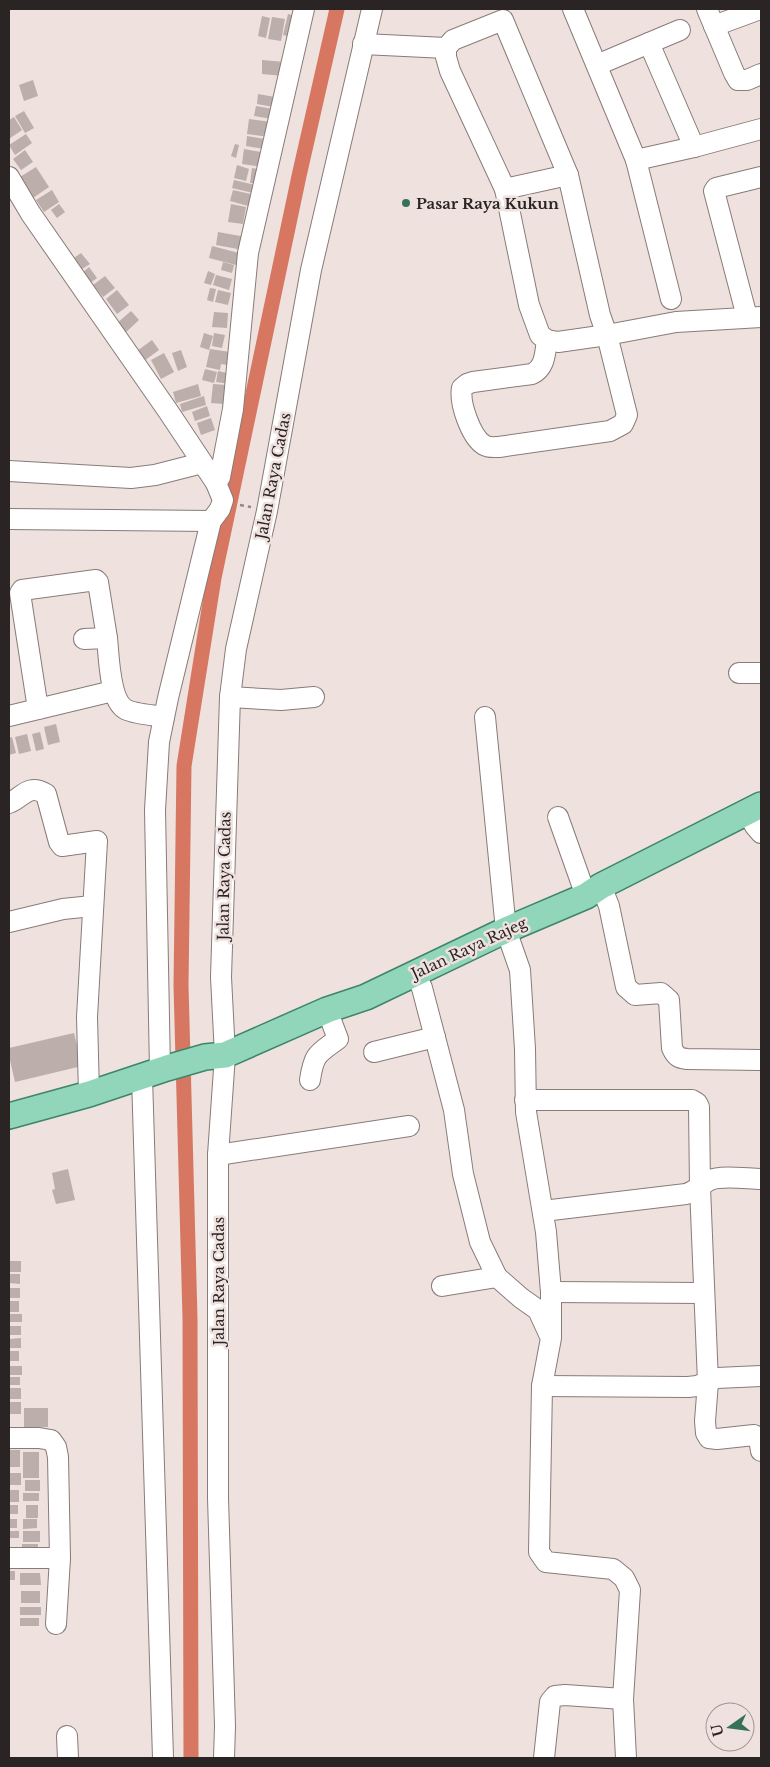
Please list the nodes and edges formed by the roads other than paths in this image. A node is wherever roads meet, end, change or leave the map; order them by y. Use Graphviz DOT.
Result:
graph roads {
  1 [pos="304,9"];
  2 [pos="372,9"];
  3 [pos="573,9"];
  4 [pos="760,9"];
  5 [pos="710,17"];
  6 [pos="680,30"];
  7 [pos="649,43"];
  8 [pos="364,44"];
  9 [pos="446,48"];
  10 [pos="597,65"];
  11 [pos="761,74"];
  12 [pos="761,129"];
  13 [pos="694,147"];
  14 [pos="636,160"];
  15 [pos="568,175"];
  16 [pos="9,177"];
  17 [pos="761,177"];
  18 [pos="505,189"];
  19 [pos="671,299"];
  20 [pos="754,317"];
  21 [pos="608,335"];
  22 [pos="548,340"];
  23 [pos="202,463"];
  24 [pos="9,472"];
  25 [pos="223,493"];
  26 [pos="9,519"];
  27 [pos="211,521"];
  28 [pos="107,638"];
  29 [pos="84,639"];
  30 [pos="739,673"];
  31 [pos="761,673"];
  32 [pos="113,691"];
  33 [pos="230,697"];
  34 [pos="314,697"];
  35 [pos="38,710"];
  36 [pos="9,716"];
  37 [pos="164,717"];
  38 [pos="485,717"];
  39 [pos="9,803"];
  40 [pos="754,808"];
  41 [pos="558,817"];
  42 [pos="761,833"];
  43 [pos="593,891"];
  44 [pos="92,906"];
  45 [pos="9,922"];
  46 [pos="506,930"];
  47 [pos="415,972"];
  48 [pos="327,1010"];
  49 [pos="435,1037"];
  50 [pos="374,1052"];
  51 [pos="215,1056"];
  52 [pos="761,1060"];
  53 [pos="156,1071"];
  54 [pos="310,1080"];
  55 [pos="89,1094"];
  56 [pos="525,1100"];
  57 [pos="9,1116"];
  58 [pos="410,1126"];
  59 [pos="218,1156"];
  60 [pos="761,1179"];
  61 [pos="700,1188"];
  62 [pos="543,1211"];
  63 [pos="497,1276"];
  64 [pos="442,1286"];
  65 [pos="552,1292"];
  66 [pos="704,1293"];
  67 [pos="551,1338"];
  68 [pos="761,1376"];
  69 [pos="708,1382"];
  70 [pos="542,1386"];
  71 [pos="9,1438"];
  72 [pos="761,1451"];
  73 [pos="9,1558"];
  74 [pos="60,1558"];
  75 [pos="56,1624"];
  76 [pos="623,1699"];
  77 [pos="67,1736"];
  78 [pos="68,1758"];
  79 [pos="163,1758"];
  80 [pos="224,1758"];
  81 [pos="544,1758"];
  82 [pos="626,1758"];
  1 -- 25 [label="street"];
  2 -- 8 [label="street, Jalan Raya Cadas"];
  3 -- 10 [label="street"];
  4 -- 5 [label="street"];
  5 -- 11 [label="street"];
  6 -- 7 [label="street"];
  7 -- 10 [label="street"];
  7 -- 13 [label="street"];
  8 -- 9 [label="street"];
  8 -- 33 [label="street, Jalan Raya Cadas"];
  9 -- 15 [label="street"];
  9 -- 18 [label="street"];
  10 -- 14 [label="street"];
  12 -- 13 [label="street"];
  13 -- 14 [label="street"];
  14 -- 19 [label="street"];
  15 -- 18 [label="street"];
  15 -- 21 [label="street"];
  16 -- 23 [label="street"];
  17 -- 20 [label="street"];
  18 -- 22 [label="street"];
  20 -- 21 [label="street"];
  21 -- 22 [label="street"];
  21 -- 22 [label="street"];
  23 -- 24 [label="street"];
  23 -- 25 [label="street"];
  25 -- 27 [label="street"];
  26 -- 27 [label="street"];
  27 -- 37 [label="street"];
  28 -- 29 [label="street"];
  28 -- 32 [label="street"];
  28 -- 35 [label="street"];
  30 -- 31 [label="street"];
  32 -- 35 [label="street"];
  32 -- 37 [label="street"];
  33 -- 34 [label="street"];
  33 -- 51 [label="street, Jalan Raya Cadas"];
  35 -- 36 [label="street"];
  37 -- 53 [label="street"];
  38 -- 46 [label="street"];
  39 -- 44 [label="street"];
  40 -- 42 [label="street"];
  40 -- 43 [label="main road, Jalan Raya Rajeg"];
  41 -- 43 [label="street"];
  43 -- 46 [label="main road, Jalan Raya Rajeg"];
  43 -- 52 [label="street"];
  44 -- 45 [label="street"];
  44 -- 55 [label="street"];
  46 -- 47 [label="main road, Jalan Raya Rajeg"];
  46 -- 56 [label="street"];
  47 -- 48 [label="main road, Jalan Raya Rajeg"];
  47 -- 49 [label="street"];
  48 -- 51 [label="main road, Jalan Raya Rajeg"];
  48 -- 54 [label="street"];
  49 -- 50 [label="street"];
  49 -- 63 [label="street"];
  51 -- 53 [label="main road, Jalan Raya Rajeg"];
  51 -- 59 [label="street, Jalan Raya Cadas"];
  53 -- 55 [label="main road, Jalan Raya Rajeg"];
  53 -- 79 [label="street"];
  55 -- 57 [label="main road, Jalan Raya Rajeg"];
  56 -- 61 [label="street"];
  56 -- 62 [label="street"];
  58 -- 59 [label="street"];
  59 -- 80 [label="street, Jalan Raya Cadas"];
  60 -- 61 [label="street"];
  61 -- 62 [label="street"];
  61 -- 66 [label="street"];
  62 -- 65 [label="street"];
  63 -- 64 [label="street"];
  63 -- 67 [label="street"];
  65 -- 66 [label="street"];
  65 -- 67 [label="street"];
  66 -- 69 [label="street"];
  67 -- 70 [label="street"];
  68 -- 69 [label="street"];
  69 -- 70 [label="street"];
  69 -- 72 [label="street"];
  70 -- 76 [label="street"];
  71 -- 74 [label="street"];
  73 -- 74 [label="street"];
  74 -- 75 [label="street"];
  76 -- 81 [label="street"];
  76 -- 82 [label="street"];
  77 -- 78 [label="street"];
}
